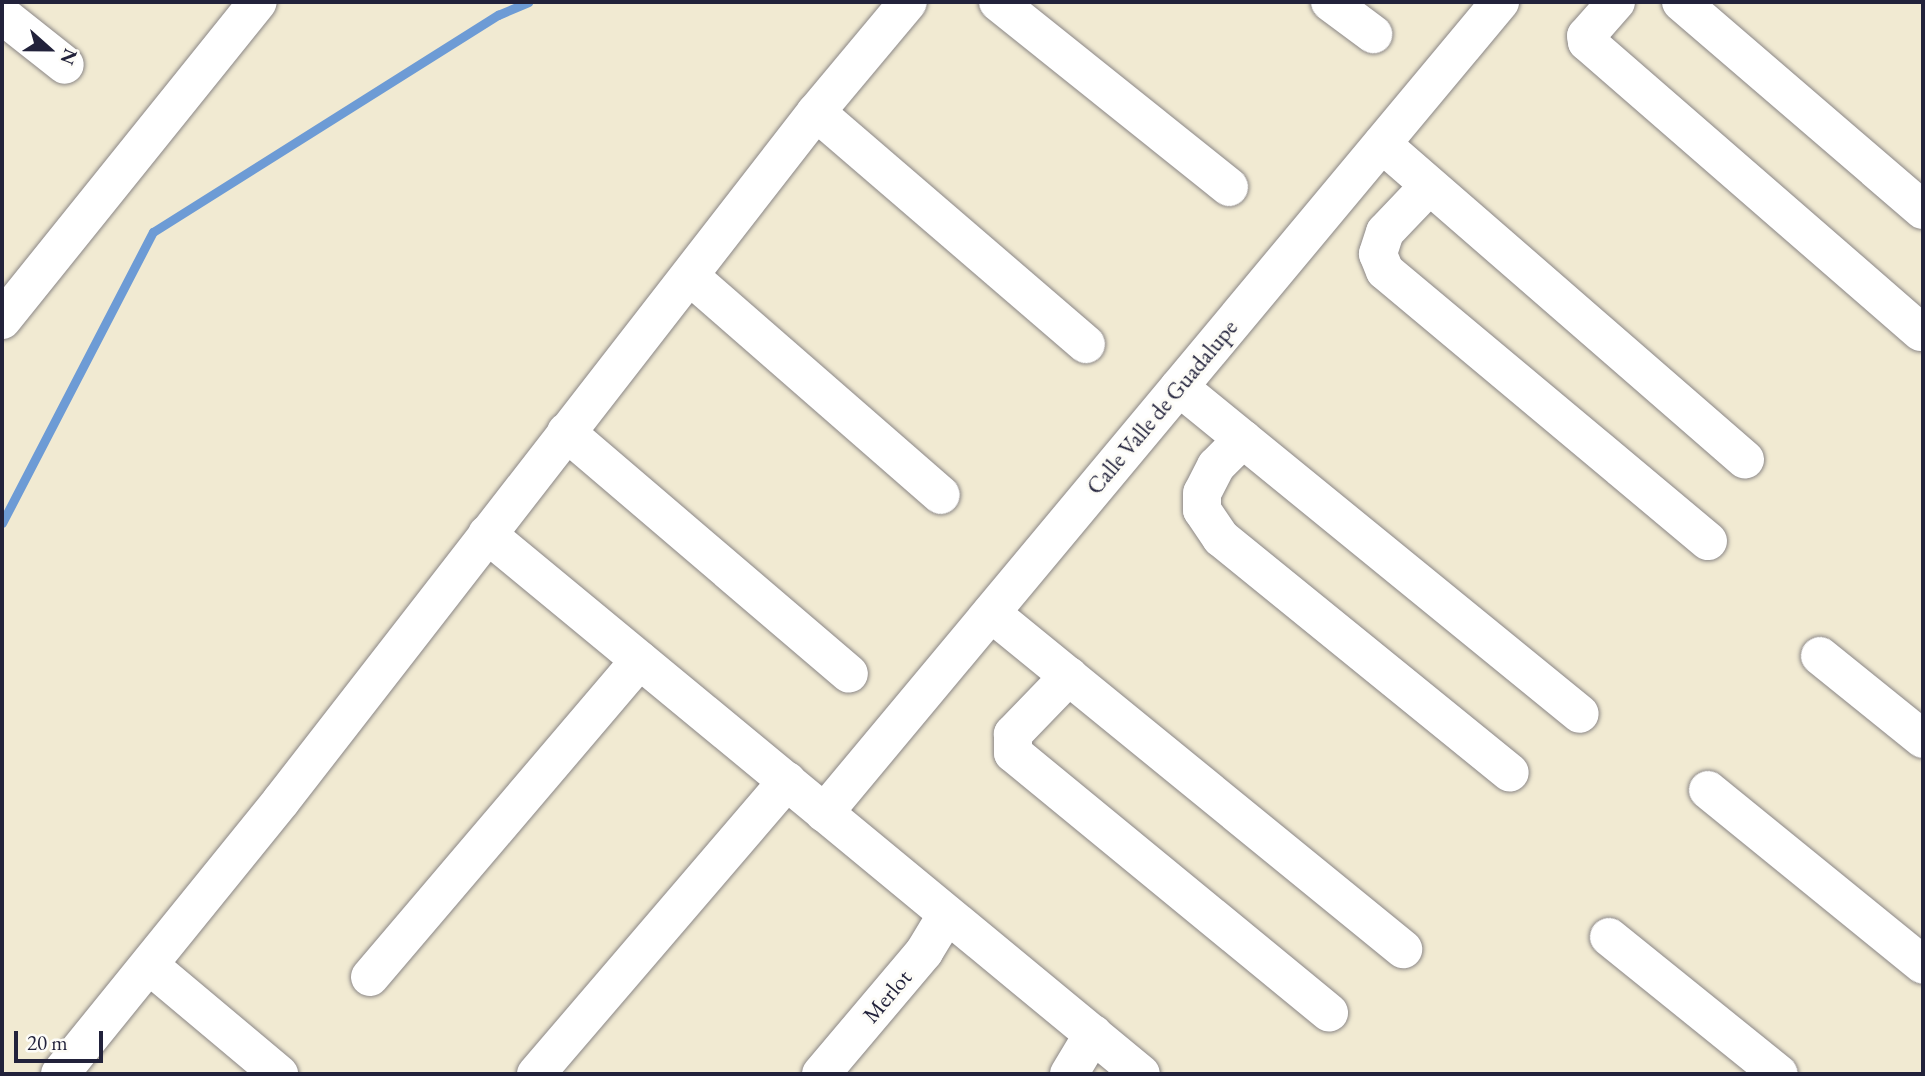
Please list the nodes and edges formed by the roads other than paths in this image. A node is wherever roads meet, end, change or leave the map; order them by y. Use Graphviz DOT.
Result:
graph roads {
  1 [pos="258,2"];
  2 [pos="908,2"];
  3 [pos="998,2"];
  4 [pos="1330,2"];
  5 [pos="1500,2"];
  6 [pos="1616,2"];
  7 [pos="1681,2"];
  8 [pos="2,15"];
  9 [pos="1373,34"];
  10 [pos="65,65"];
  11 [pos="816,112"];
  12 [pos="1382,144"];
  13 [pos="1229,187"];
  14 [pos="1428,187"];
  15 [pos="1923,210"];
  16 [pos="692,278"];
  17 [pos="2,320"];
  18 [pos="1921,332"];
  19 [pos="1086,344"];
  20 [pos="1179,387"];
  21 [pos="566,432"];
  22 [pos="1243,439"];
  23 [pos="1745,460"];
  24 [pos="941,495"];
  25 [pos="487,534"];
  26 [pos="1708,541"];
  27 [pos="991,613"];
  28 [pos="1820,656"];
  29 [pos="640,660"];
  30 [pos="849,674"];
  31 [pos="1069,676"];
  32 [pos="1580,714"];
  33 [pos="1923,739"];
  34 [pos="1510,773"];
  35 [pos="787,781"];
  36 [pos="1708,790"];
  37 [pos="824,813"];
  38 [pos="947,914"];
  39 [pos="1609,937"];
  40 [pos="1403,949"];
  41 [pos="149,965"];
  42 [pos="1923,965"];
  43 [pos="370,977"];
  44 [pos="1329,1013"];
  45 [pos="1093,1034"];
  46 [pos="60,1074"];
  47 [pos="279,1074"];
  48 [pos="536,1074"];
  49 [pos="821,1074"];
  50 [pos="1069,1074"];
  51 [pos="1141,1074"];
  52 [pos="1779,1074"];
  1 -- 17 [label="street"];
  2 -- 11 [label="street"];
  3 -- 13 [label="street"];
  4 -- 9 [label="street"];
  5 -- 12 [label="street, Calle Valle de Guadalupe"];
  6 -- 18 [label="street"];
  7 -- 15 [label="street"];
  8 -- 10 [label="street"];
  11 -- 16 [label="street"];
  11 -- 19 [label="street"];
  12 -- 14 [label="street"];
  12 -- 20 [label="street, Calle Valle de Guadalupe"];
  14 -- 23 [label="street"];
  14 -- 26 [label="street"];
  16 -- 21 [label="street"];
  16 -- 24 [label="street"];
  20 -- 22 [label="street"];
  20 -- 27 [label="street, Calle Valle de Guadalupe"];
  21 -- 25 [label="street"];
  21 -- 30 [label="street"];
  22 -- 32 [label="street"];
  22 -- 34 [label="street"];
  25 -- 29 [label="street"];
  25 -- 41 [label="street"];
  27 -- 31 [label="street"];
  27 -- 37 [label="street, Calle Valle de Guadalupe"];
  28 -- 33 [label="street"];
  29 -- 35 [label="street"];
  29 -- 43 [label="street"];
  31 -- 40 [label="street"];
  31 -- 44 [label="street"];
  35 -- 37 [label="street"];
  35 -- 48 [label="street"];
  36 -- 42 [label="street"];
  37 -- 38 [label="street"];
  38 -- 45 [label="street"];
  38 -- 49 [label="street, Merlot"];
  39 -- 52 [label="street"];
  41 -- 46 [label="street"];
  41 -- 47 [label="street"];
  45 -- 50 [label="street"];
  45 -- 51 [label="street"];
}
